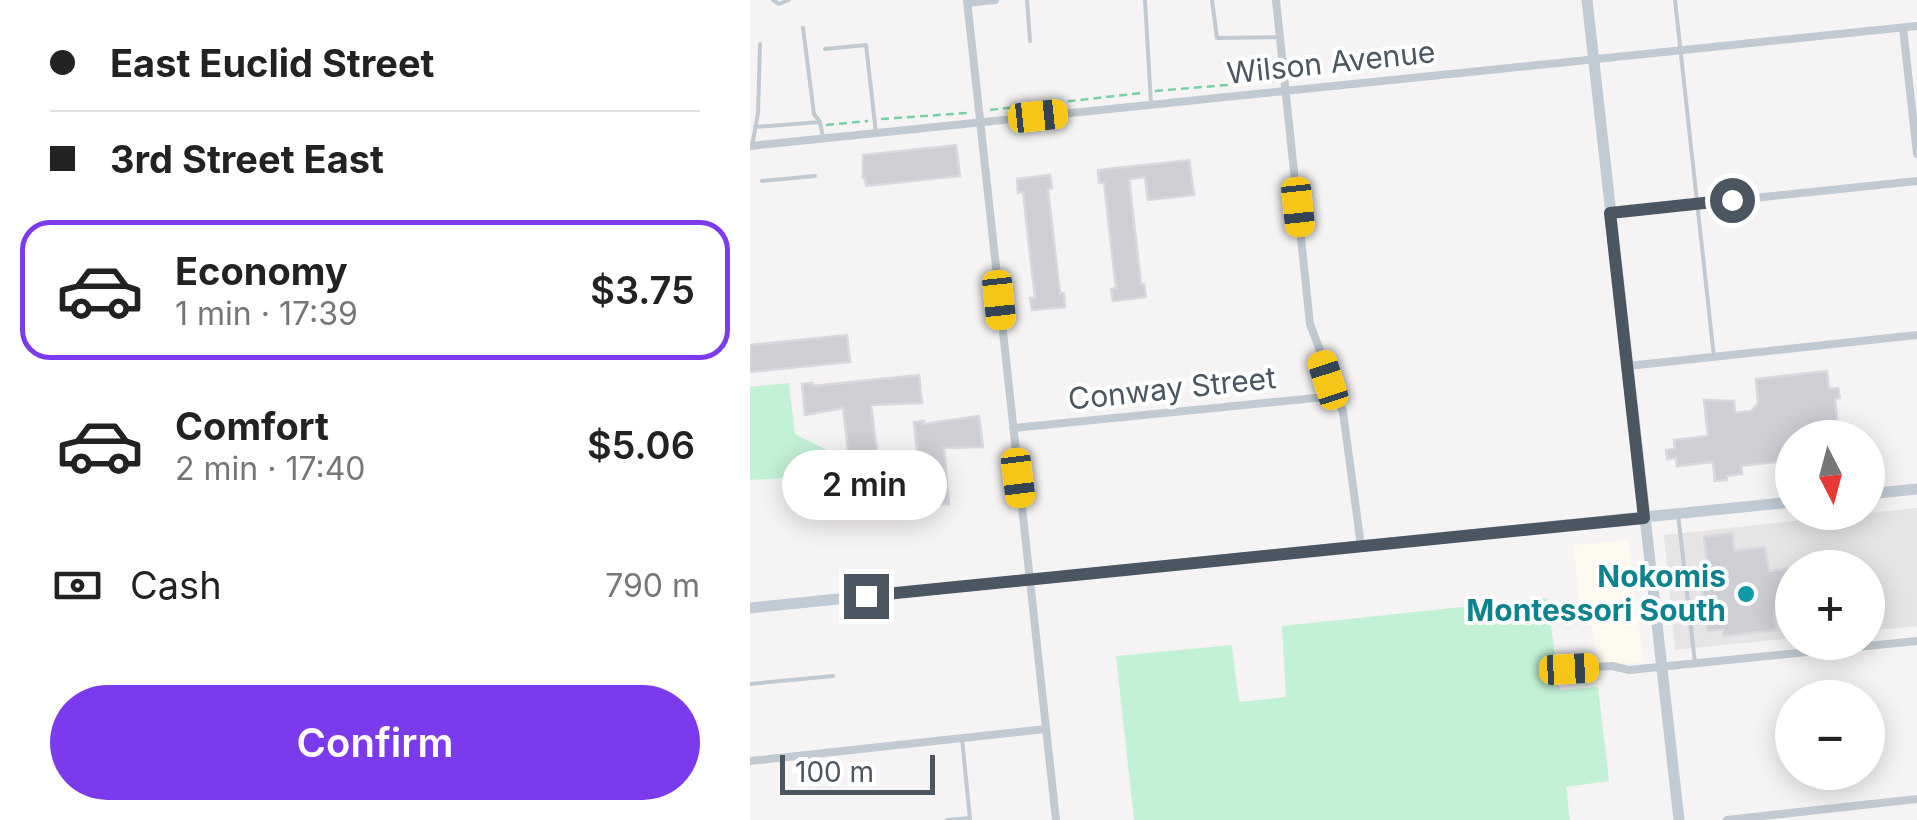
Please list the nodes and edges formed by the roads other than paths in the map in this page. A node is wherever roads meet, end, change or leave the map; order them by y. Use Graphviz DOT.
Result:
graph roads {
  1 [pos="773,0"];
  2 [pos="789,0"];
  3 [pos="996,0"];
  4 [pos="1027,0"];
  5 [pos="1145,0"];
  6 [pos="1212,0"];
  7 [pos="1276,0"];
  8 [pos="1587,0"];
  9 [pos="1674,0"];
  10 [pos="967,2"];
  11 [pos="1917,26"];
  12 [pos="803,28"];
  13 [pos="1904,28"];
  14 [pos="1280,37"];
  15 [pos="1030,41"];
  16 [pos="760,44"];
  17 [pos="825,49"];
  18 [pos="1680,51"];
  19 [pos="1594,60"];
  20 [pos="1285,90"];
  21 [pos="1151,104"];
  22 [pos="980,122"];
  23 [pos="820,124"];
  24 [pos="755,127"];
  25 [pos="876,133"];
  26 [pos="823,138"];
  27 [pos="751,146"];
  28 [pos="1917,154"];
  29 [pos="815,176"];
  30 [pos="762,181"];
  31 [pos="1917,181"];
  32 [pos="1697,204"];
  33 [pos="1610,213"];
  34 [pos="1917,335"];
  35 [pos="1714,357"];
  36 [pos="1627,366"];
  37 [pos="1336,396"];
  38 [pos="1013,428"];
  39 [pos="1917,489"];
  40 [pos="1885,492"];
  41 [pos="1775,504"];
  42 [pos="1678,513"];
  43 [pos="1644,518"];
  44 [pos="1361,547"];
  45 [pos="1030,580"];
  46 [pos="750,608"];
  47 [pos="1917,641"];
  48 [pos="1695,664"];
  49 [pos="1661,666"];
  50 [pos="1569,669"];
  51 [pos="833,676"];
  52 [pos="750,684"];
  53 [pos="1046,729"];
  54 [pos="962,738"];
  55 [pos="750,761"];
  56 [pos="1917,799"];
  57 [pos="970,819"];
  58 [pos="947,820"];
  59 [pos="1056,820"];
  60 [pos="1679,820"];
  61 [pos="1727,820"];
  1 -- 2 [label="lane"];
  3 -- 10 [label="street"];
  4 -- 15 [label="lane"];
  5 -- 21 [label="lane"];
  6 -- 14 [label="lane"];
  7 -- 14 [label="street"];
  8 -- 19 [label="street"];
  9 -- 18 [label="lane"];
  10 -- 22 [label="street"];
  11 -- 13 [label="street, Wilson Avenue"];
  12 -- 23 [label="lane"];
  13 -- 18 [label="street, Wilson Avenue"];
  13 -- 28 [label="street"];
  14 -- 20 [label="street"];
  16 -- 24 [label="lane"];
  17 -- 25 [label="lane"];
  18 -- 19 [label="street, Wilson Avenue"];
  18 -- 32 [label="lane"];
  19 -- 20 [label="street, Wilson Avenue"];
  19 -- 33 [label="street"];
  20 -- 21 [label="street, Wilson Avenue"];
  20 -- 37 [label="street"];
  21 -- 22 [label="street, Wilson Avenue"];
  22 -- 25 [label="street, Wilson Avenue"];
  22 -- 38 [label="street"];
  23 -- 24 [label="lane"];
  23 -- 26 [label="lane"];
  24 -- 27 [label="lane"];
  25 -- 26 [label="street, Wilson Avenue"];
  26 -- 27 [label="street, Wilson Avenue"];
  29 -- 30 [label="lane"];
  31 -- 32 [label="street"];
  32 -- 33 [label="street"];
  32 -- 35 [label="lane"];
  33 -- 36 [label="street"];
  34 -- 35 [label="street"];
  35 -- 36 [label="street"];
  36 -- 43 [label="street"];
  37 -- 38 [label="street, Conway Street"];
  37 -- 44 [label="street"];
  38 -- 45 [label="street"];
  39 -- 40 [label="street"];
  41 -- 42 [label="street"];
  42 -- 43 [label="street"];
  42 -- 48 [label="lane"];
  43 -- 44 [label="street"];
  43 -- 49 [label="street"];
  44 -- 45 [label="street"];
  45 -- 46 [label="street"];
  45 -- 53 [label="street"];
  47 -- 48 [label="street"];
  48 -- 49 [label="street"];
  49 -- 50 [label="street"];
  49 -- 60 [label="street"];
  51 -- 52 [label="lane"];
  53 -- 54 [label="street"];
  53 -- 59 [label="street"];
  54 -- 55 [label="street"];
  54 -- 57 [label="lane"];
  56 -- 61 [label="street"];
  57 -- 58 [label="lane"];
}
